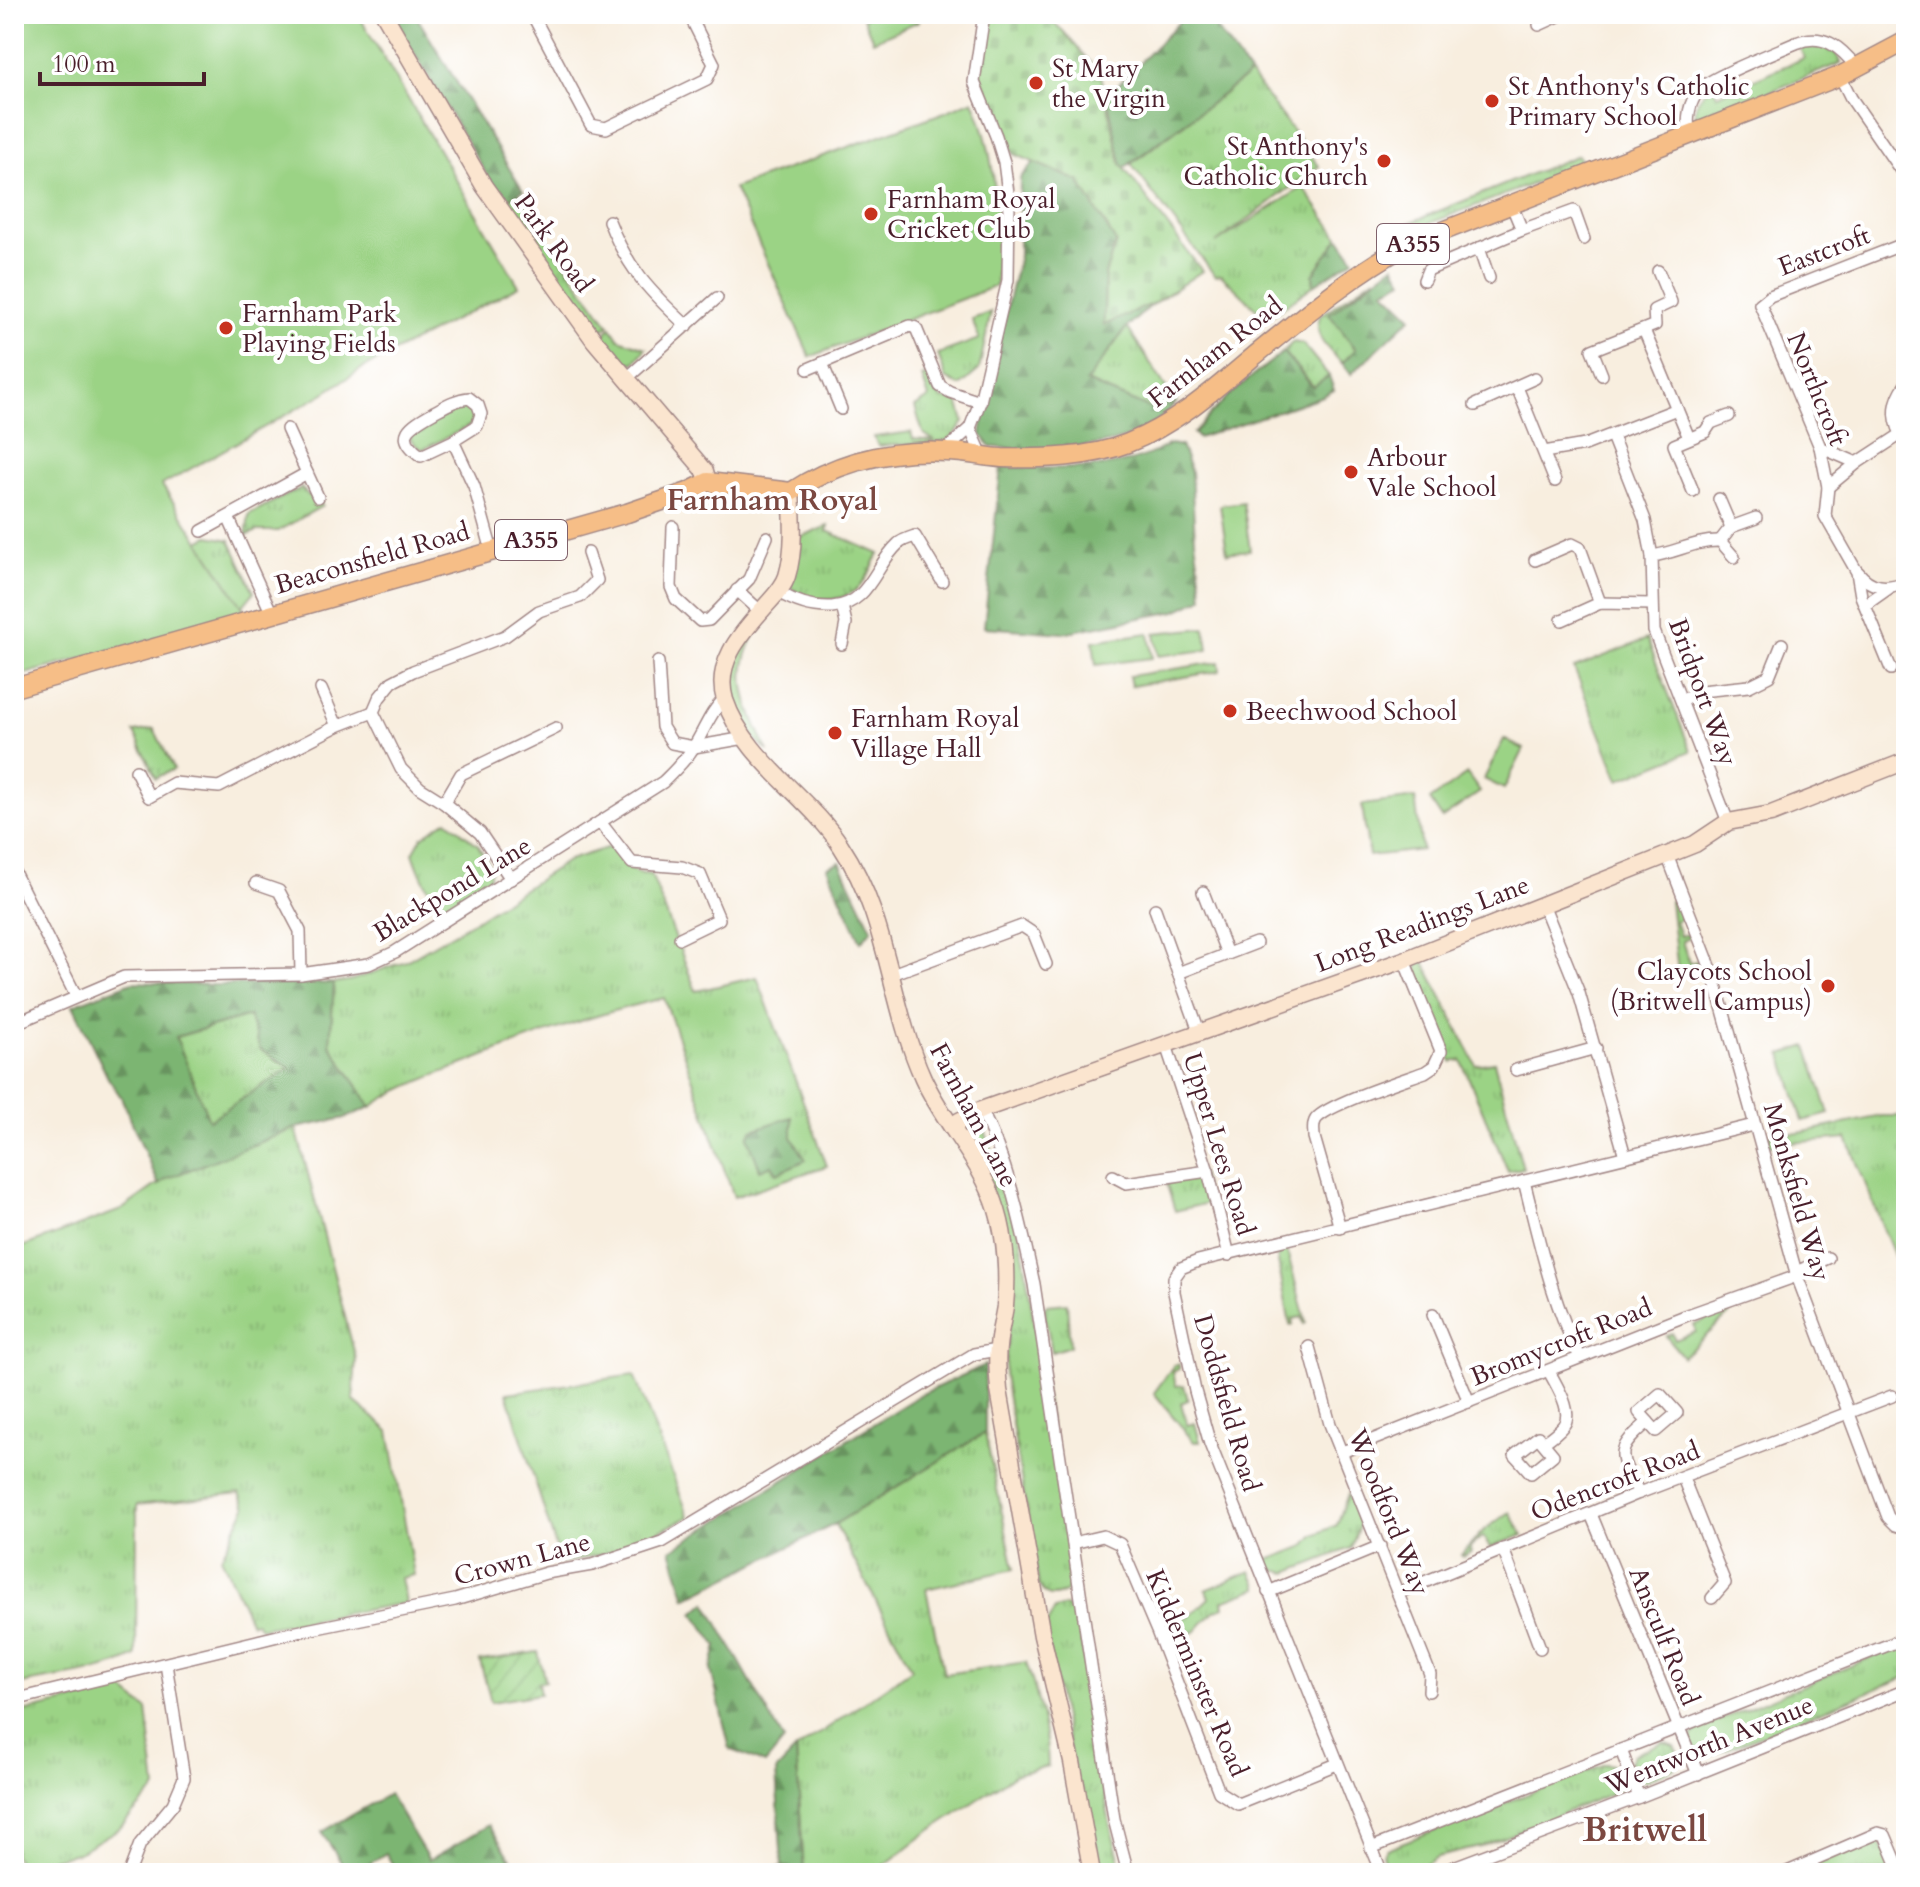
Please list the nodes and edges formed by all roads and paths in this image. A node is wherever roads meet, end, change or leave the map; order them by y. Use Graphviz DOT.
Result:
graph roads {
  1 [pos="384,14"];
  2 [pos="532,14"];
  3 [pos="689,14"];
  4 [pos="984,14"];
  5 [pos="1563,14"];
  6 [pos="1539,25"];
  7 [pos="1906,41"];
  8 [pos="1848,72"];
  9 [pos="1690,135"];
  10 [pos="1906,178"];
  11 [pos="1512,206"];
  12 [pos="609,221"];
  13 [pos="1522,230"];
  14 [pos="1584,239"];
  15 [pos="1906,243"];
  16 [pos="1479,248"];
  17 [pos="1658,271"];
  18 [pos="1489,278"];
  19 [pos="1424,280"];
  20 [pos="717,298"];
  21 [pos="1760,304"];
  22 [pos="687,326"];
  23 [pos="1644,330"];
  24 [pos="822,363"];
  25 [pos="808,369"];
  26 [pos="1602,375"];
  27 [pos="1535,378"];
  28 [pos="626,379"];
  29 [pos="1906,384"];
  30 [pos="1517,387"];
  31 [pos="980,402"];
  32 [pos="1475,405"];
  33 [pos="841,409"];
  34 [pos="1677,409"];
  35 [pos="1729,416"];
  36 [pos="970,428"];
  37 [pos="287,429"];
  38 [pos="1904,432"];
  39 [pos="1612,436"];
  40 [pos="1689,438"];
  41 [pos="453,441"];
  42 [pos="1820,447"];
  43 [pos="945,451"];
  44 [pos="1544,452"];
  45 [pos="982,455"];
  46 [pos="1857,463"];
  47 [pos="307,473"];
  48 [pos="1555,481"];
  49 [pos="708,482"];
  50 [pos="1828,487"];
  51 [pos="1693,491"];
  52 [pos="791,492"];
  53 [pos="318,497"];
  54 [pos="1719,499"];
  55 [pos="228,517"];
  56 [pos="1756,518"];
  57 [pos="673,527"];
  58 [pos="1731,527"];
  59 [pos="202,531"];
  60 [pos="767,537"];
  61 [pos="1720,541"];
  62 [pos="492,551"];
  63 [pos="588,553"];
  64 [pos="1652,556"];
  65 [pos="1734,557"];
  66 [pos="1535,560"];
  67 [pos="1857,572"];
  68 [pos="942,581"];
  69 [pos="1906,582"];
  70 [pos="1889,588"];
  71 [pos="737,590"];
  72 [pos="778,592"];
  73 [pos="1600,603"];
  74 [pos="1652,604"];
  75 [pos="1865,605"];
  76 [pos="842,606"];
  77 [pos="760,611"];
  78 [pos="272,614"];
  79 [pos="1562,620"];
  80 [pos="842,644"];
  81 [pos="1782,644"];
  82 [pos="658,662"];
  83 [pos="1891,669"];
  84 [pos="14,688"];
  85 [pos="321,689"];
  86 [pos="725,699"];
  87 [pos="1683,700"];
  88 [pos="373,712"];
  89 [pos="337,726"];
  90 [pos="556,728"];
  91 [pos="745,738"];
  92 [pos="694,747"];
  93 [pos="1906,761"];
  94 [pos="136,771"];
  95 [pos="444,803"];
  96 [pos="600,822"];
  97 [pos="1728,822"];
  98 [pos="1667,855"];
  99 [pos="14,872"];
  100 [pos="511,879"];
  101 [pos="256,883"];
  102 [pos="1203,892"];
  103 [pos="1543,904"];
  104 [pos="1155,909"];
  105 [pos="680,938"];
  106 [pos="1256,943"];
  107 [pos="1227,954"];
  108 [pos="1404,960"];
  109 [pos="1046,964"];
  110 [pos="1178,973"];
  111 [pos="301,974"];
  112 [pos="892,974"];
  113 [pos="76,996"];
  114 [pos="14,1024"];
  115 [pos="1200,1034"];
  116 [pos="1166,1045"];
  117 [pos="1596,1048"];
  118 [pos="1516,1070"];
  119 [pos="981,1110"];
  120 [pos="1754,1125"];
  121 [pos="954,1128"];
  122 [pos="1625,1156"];
  123 [pos="1208,1171"];
  124 [pos="1113,1176"];
  125 [pos="1524,1181"];
  126 [pos="1340,1228"];
  127 [pos="1229,1255"];
  128 [pos="1828,1258"];
  129 [pos="1796,1274"];
  130 [pos="1433,1315"];
  131 [pos="1309,1347"];
  132 [pos="997,1350"];
  133 [pos="1580,1357"];
  134 [pos="1549,1371"];
  135 [pos="1892,1396"];
  136 [pos="1469,1402"];
  137 [pos="1850,1412"];
  138 [pos="1648,1422"];
  139 [pos="1543,1443"];
  140 [pos="1342,1452"];
  141 [pos="1683,1478"];
  142 [pos="1639,1493"];
  143 [pos="1591,1514"];
  144 [pos="1906,1528"];
  145 [pos="1073,1543"];
  146 [pos="1380,1546"];
  147 [pos="1503,1549"];
  148 [pos="1268,1592"];
  149 [pos="1398,1593"];
  150 [pos="1712,1598"];
  151 [pos="1906,1638"];
  152 [pos="1540,1648"];
  153 [pos="166,1664"];
  154 [pos="1906,1690"];
  155 [pos="1429,1691"];
  156 [pos="14,1700"];
  157 [pos="1678,1727"];
  158 [pos="1621,1750"];
  159 [pos="1337,1764"];
  160 [pos="1698,1774"];
  161 [pos="1639,1797"];
  162 [pos="1371,1848"];
  163 [pos="129,1873"];
  164 [pos="1092,1873"];
  165 [pos="1128,1873"];
  166 [pos="1382,1873"];
  167 [pos="1438,1873"];
  168 [pos="1785,1873"];
  169 [pos="1901,1873"];
  1 -- 28 [label="street, Park Road"];
  2 -- 3 [label="street"];
  4 -- 31 [label="street"];
  5 -- 6 [label="street"];
  7 -- 8 [label="main road, Farnham Road / A355"];
  8 -- 9 [label="main road, Farnham Road / A355"];
  8 -- 9 [label="street"];
  8 -- 10 [label="street"];
  9 -- 11 [label="main road, Farnham Road / A355"];
  11 -- 13 [label="street"];
  11 -- 45 [label="main road, Farnham Road / A355"];
  12 -- 22 [label="street"];
  13 -- 14 [label="street"];
  13 -- 16 [label="street"];
  15 -- 21 [label="street, Eastcroft"];
  16 -- 18 [label="street"];
  16 -- 19 [label="street"];
  17 -- 23 [label="street"];
  20 -- 22 [label="street"];
  21 -- 42 [label="street, Northcroft"];
  22 -- 28 [label="street"];
  23 -- 26 [label="street"];
  23 -- 34 [label="street"];
  24 -- 25 [label="street"];
  24 -- 31 [label="street"];
  24 -- 33 [label="street"];
  27 -- 30 [label="street"];
  28 -- 49 [label="street, Park Road"];
  29 -- 38 [label="street"];
  30 -- 32 [label="street"];
  30 -- 44 [label="street"];
  31 -- 36 [label="street"];
  34 -- 39 [label="street"];
  34 -- 40 [label="street"];
  35 -- 40 [label="street"];
  36 -- 43 [label="street"];
  36 -- 45 [label="street"];
  37 -- 47 [label="street"];
  38 -- 46 [label="street"];
  39 -- 44 [label="street"];
  39 -- 64 [label="street, Bridport Way"];
  40 -- 51 [label="street"];
  41 -- 41 [label="street"];
  41 -- 62 [label="street"];
  42 -- 46 [label="street"];
  42 -- 50 [label="street, Northcroft"];
  43 -- 45 [label="main road, Farnham Road / A355"];
  43 -- 52 [label="main road, Farnham Road / A355"];
  44 -- 48 [label="street"];
  46 -- 50 [label="street"];
  47 -- 53 [label="street"];
  47 -- 55 [label="street"];
  49 -- 52 [label="main road"];
  49 -- 62 [label="main road, Beaconsfield Road / A355"];
  50 -- 67 [label="street, Northcroft"];
  52 -- 72 [label="street"];
  54 -- 58 [label="street"];
  55 -- 59 [label="street"];
  55 -- 78 [label="street"];
  56 -- 58 [label="street"];
  57 -- 71 [label="street"];
  58 -- 61 [label="street"];
  60 -- 71 [label="street"];
  61 -- 64 [label="street"];
  61 -- 65 [label="street"];
  62 -- 78 [label="main road, Beaconsfield Road / A355"];
  63 -- 88 [label="street"];
  64 -- 74 [label="street, Bridport Way"];
  66 -- 73 [label="street"];
  67 -- 70 [label="street"];
  67 -- 75 [label="street, Northcroft"];
  68 -- 76 [label="street"];
  69 -- 70 [label="street"];
  70 -- 75 [label="street"];
  71 -- 77 [label="street"];
  72 -- 76 [label="street"];
  72 -- 77 [label="street"];
  73 -- 74 [label="street"];
  73 -- 79 [label="street"];
  74 -- 87 [label="street, Bridport Way"];
  75 -- 83 [label="street, Northcroft"];
  76 -- 80 [label="street"];
  77 -- 86 [label="street"];
  78 -- 84 [label="main road, Beaconsfield Road / A355"];
  81 -- 87 [label="street"];
  82 -- 92 [label="street"];
  85 -- 89 [label="street"];
  86 -- 91 [label="street, Farnham Lane"];
  86 -- 92 [label="street, Blackpond Lane"];
  87 -- 97 [label="street, Bridport Way"];
  88 -- 89 [label="street"];
  88 -- 95 [label="street"];
  89 -- 94 [label="street"];
  90 -- 95 [label="street"];
  91 -- 92 [label="street"];
  91 -- 112 [label="street, Farnham Lane"];
  92 -- 96 [label="street, Blackpond Lane"];
  93 -- 97 [label="street, Long Readings Lane"];
  95 -- 100 [label="street"];
  96 -- 100 [label="street, Blackpond Lane"];
  96 -- 105 [label="street"];
  97 -- 98 [label="street, Long Readings Lane"];
  98 -- 103 [label="street, Long Readings Lane"];
  98 -- 120 [label="street, Monksfield Way"];
  99 -- 113 [label="street"];
  100 -- 111 [label="street, Blackpond Lane"];
  101 -- 111 [label="street"];
  102 -- 107 [label="street"];
  103 -- 108 [label="street, Long Readings Lane"];
  103 -- 117 [label="street"];
  104 -- 110 [label="street"];
  106 -- 107 [label="street"];
  107 -- 110 [label="street"];
  108 -- 115 [label="street, Long Readings Lane"];
  108 -- 126 [label="street"];
  109 -- 112 [label="street"];
  110 -- 115 [label="street"];
  111 -- 113 [label="street, Blackpond Lane"];
  112 -- 121 [label="street, Farnham Lane"];
  113 -- 114 [label="street, Blackpond Lane"];
  115 -- 116 [label="street, Long Readings Lane"];
  116 -- 119 [label="street, Long Readings Lane"];
  116 -- 123 [label="street, Upper Lees Road"];
  117 -- 118 [label="street"];
  117 -- 122 [label="street"];
  119 -- 121 [label="street, Long Readings Lane"];
  119 -- 145 [label="street"];
  120 -- 122 [label="street, Doddsfield Road"];
  120 -- 129 [label="street, Monksfield Way"];
  121 -- 132 [label="street, Farnham Lane"];
  122 -- 125 [label="street, Doddsfield Road"];
  123 -- 124 [label="street"];
  123 -- 127 [label="street, Upper Lees Road"];
  125 -- 126 [label="street, Doddsfield Road"];
  125 -- 133 [label="street"];
  126 -- 127 [label="street, Doddsfield Road"];
  127 -- 148 [label="street, Doddsfield Road"];
  128 -- 129 [label="street, Bromycroft Road"];
  129 -- 133 [label="street, Bromycroft Road"];
  129 -- 137 [label="street, Monksfield Way"];
  130 -- 136 [label="street"];
  131 -- 140 [label="street, Woodford Way"];
  132 -- 153 [label="street, Crown Lane"];
  132 -- 164 [label="street, Farnham Lane"];
  133 -- 134 [label="street, Bromycroft Road"];
  134 -- 136 [label="street, Bromycroft Road"];
  134 -- 139 [label="street"];
  135 -- 137 [label="street, Odencroft Road"];
  136 -- 140 [label="street, Bromycroft Road"];
  137 -- 141 [label="street, Odencroft Road"];
  137 -- 144 [label="street, Monksfield Way"];
  138 -- 142 [label="street"];
  140 -- 146 [label="street, Woodford Way"];
  141 -- 142 [label="street, Odencroft Road"];
  141 -- 150 [label="street"];
  142 -- 143 [label="street, Odencroft Road"];
  143 -- 147 [label="street, Odencroft Road"];
  143 -- 157 [label="street, Ansculf Road"];
  145 -- 159 [label="street, Kidderminster Road"];
  145 -- 165 [label="street"];
  146 -- 148 [label="street"];
  146 -- 149 [label="street, Woodford Way"];
  147 -- 149 [label="street, Odencroft Road"];
  147 -- 152 [label="street"];
  148 -- 159 [label="street, Doddsfield Road"];
  149 -- 155 [label="street, Woodford Way"];
  151 -- 157 [label="street"];
  153 -- 156 [label="street, Crown Lane"];
  153 -- 163 [label="street"];
  154 -- 160 [label="street, Wentworth Avenue"];
  157 -- 158 [label="street"];
  157 -- 160 [label="street, Ansculf Road"];
  158 -- 161 [label="street"];
  158 -- 162 [label="street"];
  159 -- 162 [label="street, Doddsfield Road"];
  160 -- 161 [label="street, Wentworth Avenue"];
  161 -- 167 [label="street, Wentworth Avenue"];
  162 -- 166 [label="street, Doddsfield Road"];
  168 -- 169 [label="street"];
}
